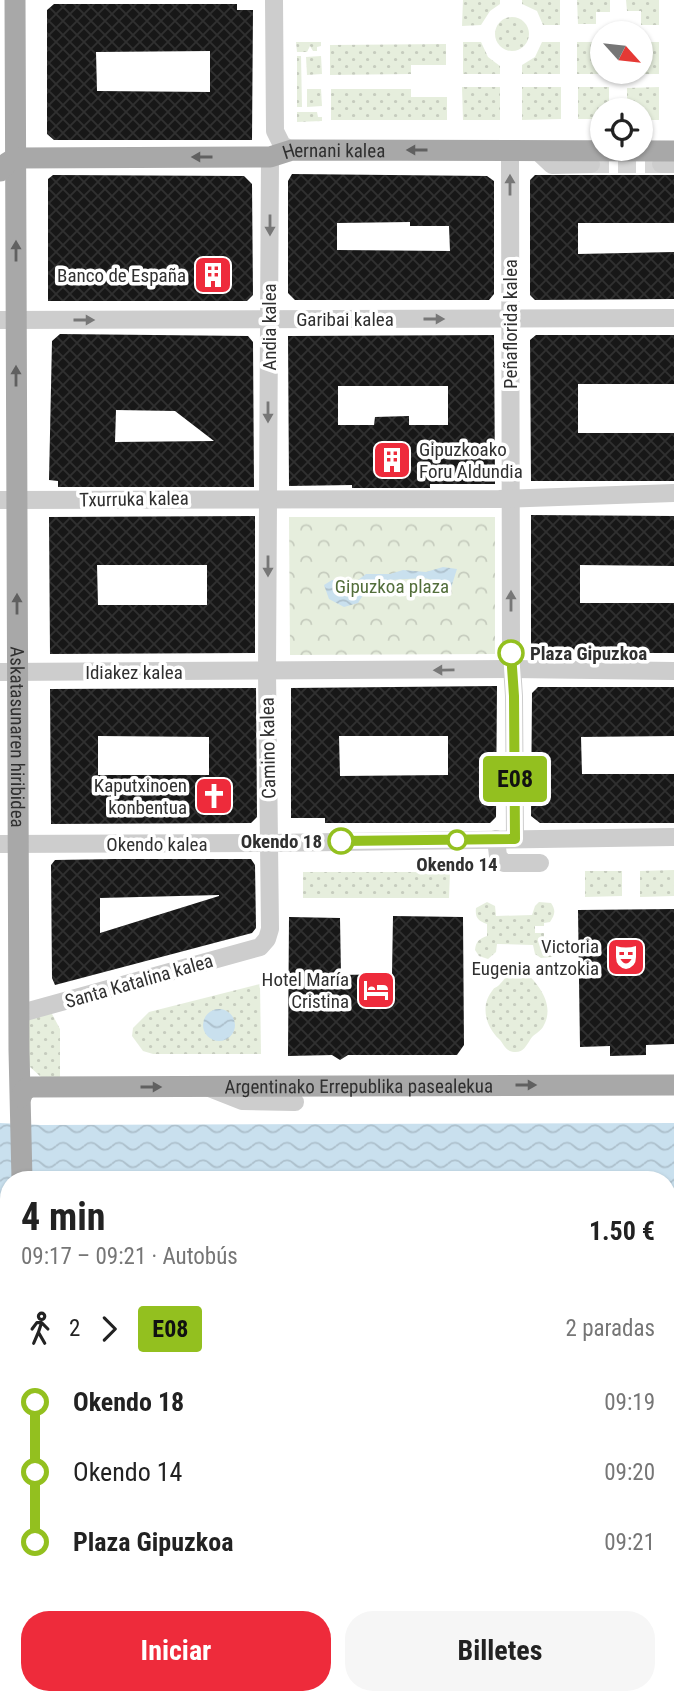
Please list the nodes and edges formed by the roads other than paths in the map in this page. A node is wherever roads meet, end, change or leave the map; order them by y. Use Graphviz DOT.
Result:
graph roads {
  1 [pos="15,0"];
  2 [pos="274,0"];
  3 [pos="292,150"];
  4 [pos="510,150"];
  5 [pos="536,150"];
  6 [pos="270,157"];
  7 [pos="670,160"];
  8 [pos="8,164"];
  9 [pos="590,164"];
  10 [pos="510,214"];
  11 [pos="529,214"];
  12 [pos="510,318"];
  13 [pos="674,318"];
  14 [pos="269,319"];
  15 [pos="8,320"];
  16 [pos="674,493"];
  17 [pos="268,498"];
  18 [pos="511,498"];
  19 [pos="8,500"];
  20 [pos="512,669"];
  21 [pos="674,671"];
  22 [pos="9,672"];
  23 [pos="267,672"];
  24 [pos="674,837"];
  25 [pos="496,839"];
  26 [pos="515,839"];
  27 [pos="270,843"];
  28 [pos="9,844"];
  29 [pos="540,863"];
  30 [pos="260,947"];
  31 [pos="19,1008"];
  32 [pos="0,1044"];
  33 [pos="20,1069"];
  34 [pos="674,1085"];
  35 [pos="44,1087"];
  36 [pos="206,1087"];
  37 [pos="21,1097"];
  38 [pos="295,1101"];
  39 [pos="22,1171"];
  1 -- 8 [label="main road, Askatasunaren hiribidea"];
  2 -- 3 [label="street"];
  4 -- 3 [label="main road, Hernani kalea, one-way"];
  3 -- 6 [label="main road, Hernani kalea"];
  4 -- 5 [label="main road, Hernani kalea"];
  10 -- 4 [label="street, Peñaflorida kalea, one-way"];
  5 -- 7 [label="main road, Hernani kalea"];
  5 -- 9 [label="street"];
  6 -- 8 [label="main road, Hernani kalea, one-way"];
  6 -- 14 [label="street, Andia kalea, one-way"];
  15 -- 8 [label="main road, Askatasunaren hiribidea, one-way"];
  10 -- 11 [label="street"];
  10 -- 12 [label="street, Peñaflorida kalea"];
  12 -- 13 [label="street, Garibai kalea"];
  14 -- 12 [label="street, Garibai kalea, one-way"];
  12 -- 18 [label="street, Peñaflorida kalea"];
  15 -- 14 [label="street, Garibai kalea, one-way"];
  14 -- 17 [label="street, Andia kalea, one-way"];
  19 -- 15 [label="main road, Askatasunaren hiribidea, one-way"];
  16 -- 18 [label="street"];
  17 -- 18 [label="street"];
  17 -- 19 [label="street, Txurruka kalea"];
  17 -- 23 [label="street, one-way"];
  20 -- 18 [label="street, one-way"];
  22 -- 19 [label="main road, Askatasunaren hiribidea, one-way"];
  20 -- 21 [label="street"];
  20 -- 23 [label="street, one-way"];
  20 -- 26 [label="street"];
  22 -- 23 [label="street, Idiakez kalea"];
  22 -- 28 [label="main road, Askatasunaren hiribidea"];
  23 -- 27 [label="street, Camino kalea"];
  24 -- 26 [label="street, Okendo kalea"];
  25 -- 26 [label="street, Okendo kalea"];
  25 -- 27 [label="street, Okendo kalea"];
  25 -- 29 [label="street"];
  27 -- 28 [label="street, Okendo kalea"];
  27 -- 30 [label="street, Camino kalea"];
  28 -- 31 [label="main road, Askatasunaren hiribidea"];
  30 -- 31 [label="street, Santa Katalina kalea"];
  31 -- 33 [label="main road, Askatasunaren hiribidea"];
  32 -- 33 [label="main road"];
  33 -- 35 [label="main road"];
  33 -- 37 [label="main road, Askatasunaren hiribidea"];
  36 -- 34 [label="main road, Argentinako Errepublika pasealekua, one-way"];
  35 -- 36 [label="main road, Argentinako Errepublika pasealekua, one-way"];
  35 -- 37 [label="main road"];
  36 -- 38 [label="street"];
  37 -- 39 [label="main road, Askatasunaren hiribidea"];
}
